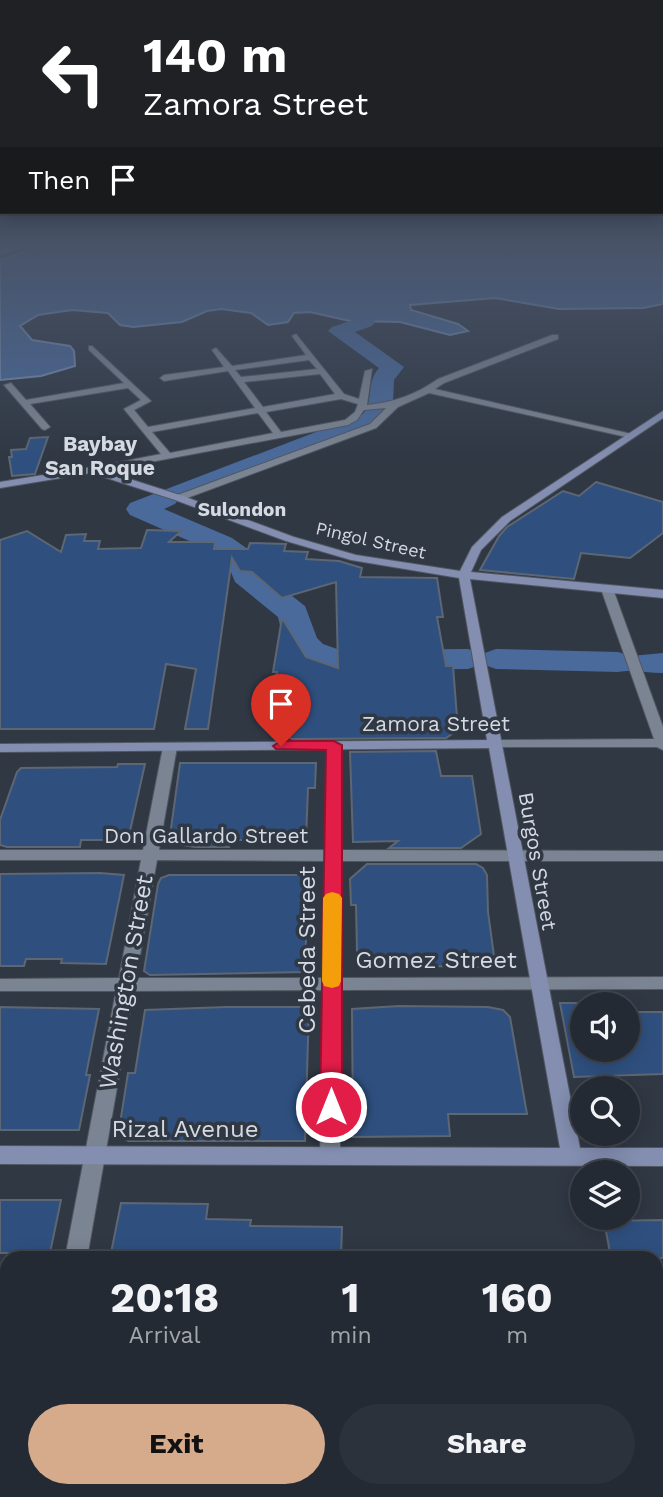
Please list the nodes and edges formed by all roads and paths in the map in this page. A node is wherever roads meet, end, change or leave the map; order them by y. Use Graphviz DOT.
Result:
graph roads {
  1 [pos="296,336"];
  2 [pos="555,337"];
  3 [pos="92,348"];
  4 [pos="216,350"];
  5 [pos="310,357"];
  6 [pos="230,368"];
  7 [pos="321,371"];
  8 [pos="369,371"];
  9 [pos="164,378"];
  10 [pos="239,380"];
  11 [pos="8,385"];
  12 [pos="128,385"];
  13 [pos="428,390"];
  14 [pos="341,396"];
  15 [pos="23,402"];
  16 [pos="395,405"];
  17 [pos="363,406"];
  18 [pos="260,410"];
  19 [pos="663,414"];
  20 [pos="45,427"];
  21 [pos="145,430"];
  22 [pos="279,435"];
  23 [pos="631,435"];
  24 [pos="167,455"];
  25 [pos="92,470"];
  26 [pos="0,485"];
  27 [pos="179,498"];
  28 [pos="464,575"];
  29 [pos="607,589"];
  30 [pos="663,594"];
  31 [pos="495,744"];
  32 [pos="663,744"];
  33 [pos="334,745"];
  34 [pos="170,747"];
  35 [pos="1,751"];
  36 [pos="0,855"];
  37 [pos="149,856"];
  38 [pos="333,856"];
  39 [pos="516,856"];
  40 [pos="663,856"];
  41 [pos="663,983"];
  42 [pos="539,984"];
  43 [pos="0,985"];
  44 [pos="125,985"];
  45 [pos="331,985"];
  46 [pos="94,1155"];
  47 [pos="330,1155"];
  48 [pos="570,1155"];
  49 [pos="0,1156"];
  50 [pos="663,1157"];
  51 [pos="77,1251"];
  1 -- 5 [label="street"];
  2 -- 13 [label="street"];
  3 -- 12 [label="street"];
  4 -- 6 [label="street"];
  5 -- 6 [label="street"];
  5 -- 7 [label="street"];
  6 -- 9 [label="street"];
  6 -- 10 [label="street"];
  7 -- 10 [label="street"];
  7 -- 14 [label="street"];
  8 -- 17 [label="street"];
  10 -- 18 [label="street"];
  11 -- 15 [label="street"];
  12 -- 15 [label="street"];
  12 -- 21 [label="street"];
  13 -- 16 [label="street"];
  13 -- 23 [label="street"];
  14 -- 17 [label="street"];
  14 -- 18 [label="street"];
  15 -- 20 [label="street"];
  16 -- 17 [label="street"];
  16 -- 27 [label="street"];
  17 -- 22 [label="street"];
  18 -- 21 [label="street"];
  18 -- 22 [label="street"];
  19 -- 23 [label="street"];
  21 -- 24 [label="street"];
  22 -- 24 [label="street"];
  23 -- 28 [label="street"];
  24 -- 25 [label="street"];
  25 -- 26 [label="street, Pingol Street"];
  25 -- 27 [label="street, Pingol Street"];
  27 -- 28 [label="street, Pingol Street"];
  28 -- 29 [label="street, Pingol Street"];
  28 -- 31 [label="street, Burgos Street"];
  29 -- 30 [label="street, Pingol Street"];
  29 -- 32 [label="street"];
  31 -- 32 [label="street, Zamora Street"];
  31 -- 33 [label="street, Zamora Street"];
  31 -- 39 [label="street, Burgos Street"];
  33 -- 34 [label="street, Zamora Street"];
  33 -- 38 [label="street, Cebeda Street"];
  34 -- 35 [label="street, Zamora Street"];
  34 -- 37 [label="street, Washington Street"];
  36 -- 37 [label="street, Don Gallardo Street"];
  37 -- 38 [label="street, Don Gallardo Street"];
  37 -- 44 [label="street, Washington Street"];
  38 -- 39 [label="street, Don Gallardo Street"];
  38 -- 45 [label="street, Cebeda Street"];
  39 -- 40 [label="street, Don Gallardo Street"];
  39 -- 42 [label="street, Burgos Street"];
  41 -- 42 [label="street, Gomez Street"];
  42 -- 45 [label="street, Gomez Street"];
  42 -- 48 [label="street, Burgos Street"];
  43 -- 44 [label="street, Gomez Street"];
  44 -- 45 [label="street, Gomez Street"];
  44 -- 46 [label="street, Washington Street"];
  45 -- 47 [label="street, Cebeda Street"];
  46 -- 47 [label="street, Rizal Avenue"];
  46 -- 49 [label="street, Rizal Avenue"];
  46 -- 51 [label="street, Washington Street"];
  47 -- 48 [label="street, Rizal Avenue"];
  48 -- 50 [label="street, Rizal Avenue"];
}
